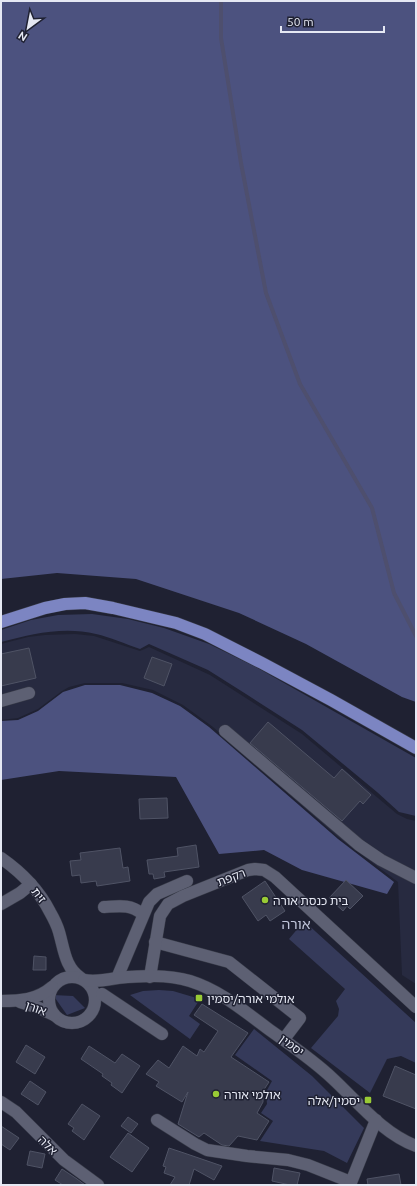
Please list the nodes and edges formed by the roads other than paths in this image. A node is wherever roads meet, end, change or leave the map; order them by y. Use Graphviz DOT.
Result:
graph roads {
  1 [pos="1,622"];
  2 [pos="29,693"];
  3 [pos="1,701"];
  4 [pos="225,731"];
  5 [pos="416,748"];
  6 [pos="1,858"];
  7 [pos="416,878"];
  8 [pos="187,881"];
  9 [pos="31,884"];
  10 [pos="1,904"];
  11 [pos="104,908"];
  12 [pos="143,914"];
  13 [pos="155,942"];
  14 [pos="62,943"];
  15 [pos="150,977"];
  16 [pos="118,978"];
  17 [pos="83,979"];
  18 [pos="53,986"];
  19 [pos="99,998"];
  20 [pos="1,1002"];
  21 [pos="17,1002"];
  22 [pos="416,1008"];
  23 [pos="54,1015"];
  24 [pos="162,1034"];
  25 [pos="284,1039"];
  26 [pos="1,1102"];
  27 [pos="157,1120"];
  28 [pos="376,1120"];
  29 [pos="416,1146"];
  30 [pos="350,1183"];
  31 [pos="98,1185"];
  1 -- 5 [label="main road"];
  2 -- 3 [label="street"];
  4 -- 7 [label="street"];
  6 -- 9 [label="street, זית"];
  8 -- 12 [label="street"];
  9 -- 10 [label="street"];
  9 -- 14 [label="street, זית"];
  11 -- 12 [label="street"];
  12 -- 16 [label="street"];
  13 -- 15 [label="street, רקפת"];
  13 -- 22 [label="street, רקפת"];
  13 -- 25 [label="street"];
  14 -- 17 [label="street, זית"];
  14 -- 18 [label="street, זית"];
  15 -- 16 [label="street, יסמין"];
  15 -- 19 [label="street, יסמין"];
  15 -- 25 [label="street, יסמין"];
  16 -- 17 [label="street, יסמין"];
  17 -- 18 [label="street"];
  17 -- 19 [label="street"];
  18 -- 21 [label="street, אורן"];
  18 -- 23 [label="street"];
  19 -- 23 [label="street"];
  19 -- 24 [label="street"];
  20 -- 21 [label="street, אורן"];
  21 -- 23 [label="street, אורן"];
  25 -- 28 [label="street, יסמין"];
  26 -- 31 [label="street, אלה"];
  27 -- 30 [label="street"];
  28 -- 29 [label="street, יסמין"];
  28 -- 30 [label="street"];
}
